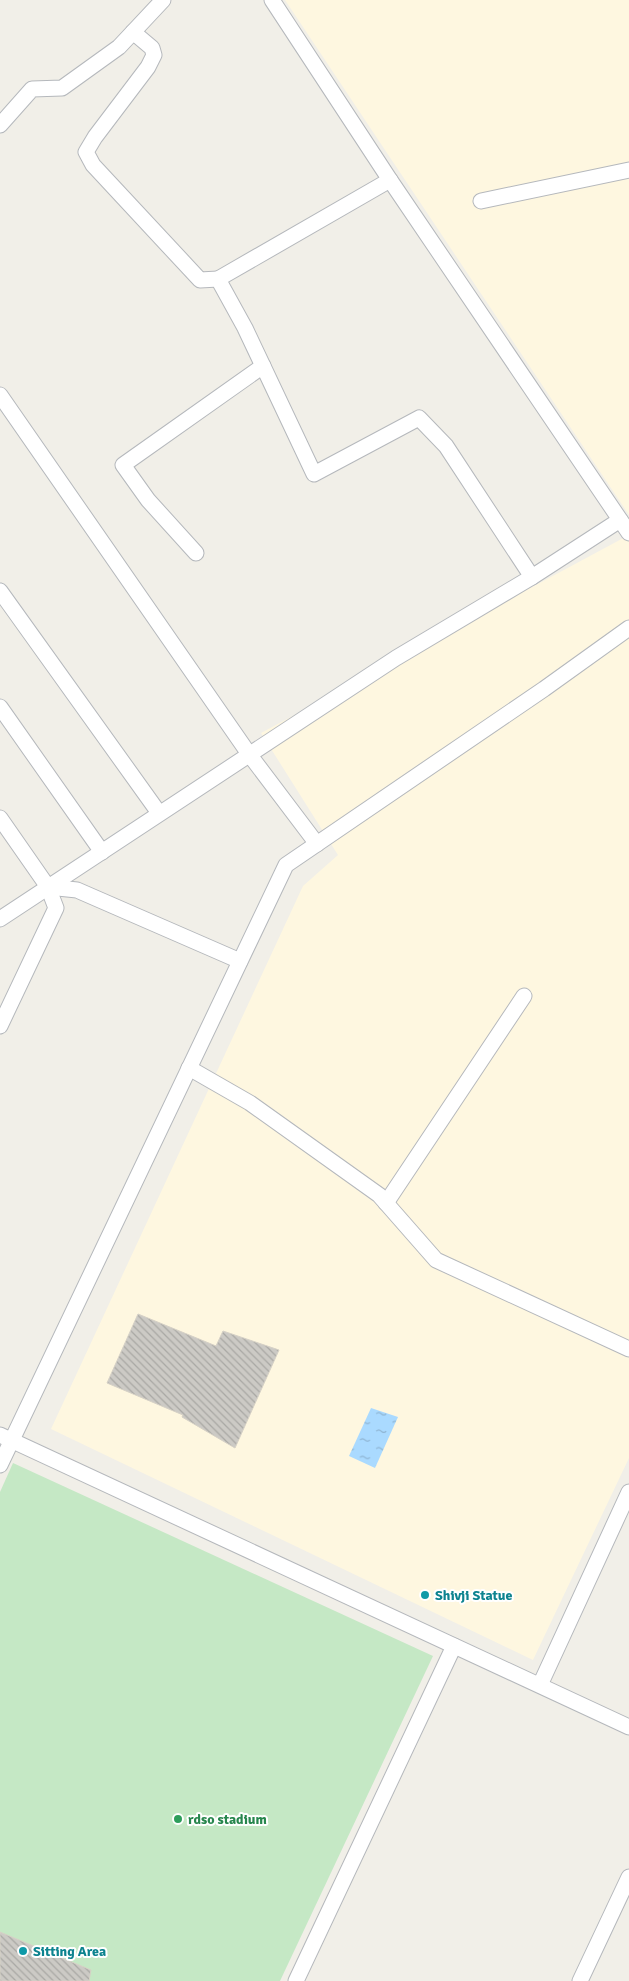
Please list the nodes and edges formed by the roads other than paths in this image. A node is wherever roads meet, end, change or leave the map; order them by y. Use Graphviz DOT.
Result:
graph roads {
  1 [pos="163,0"];
  2 [pos="272,0"];
  3 [pos="133,32"];
  4 [pos="0,124"];
  5 [pos="629,170"];
  6 [pos="390,180"];
  7 [pos="481,201"];
  8 [pos="218,279"];
  9 [pos="263,366"];
  10 [pos="0,395"];
  11 [pos="620,520"];
  12 [pos="629,533"];
  13 [pos="196,553"];
  14 [pos="532,577"];
  15 [pos="0,591"];
  16 [pos="629,628"];
  17 [pos="0,707"];
  18 [pos="249,754"];
  19 [pos="159,813"];
  20 [pos="0,818"];
  21 [pos="317,844"];
  22 [pos="102,852"];
  23 [pos="48,887"];
  24 [pos="0,919"];
  25 [pos="240,961"];
  26 [pos="524,996"];
  27 [pos="0,1026"];
  28 [pos="189,1068"];
  29 [pos="386,1202"];
  30 [pos="629,1349"];
  31 [pos="6,1438"];
  32 [pos="0,1465"];
  33 [pos="629,1492"];
  34 [pos="454,1646"];
  35 [pos="540,1685"];
  36 [pos="629,1726"];
  37 [pos="629,1877"];
  38 [pos="296,1981"];
  39 [pos="580,1981"];
  1 -- 3 [label="street"];
  2 -- 6 [label="street"];
  3 -- 4 [label="street"];
  3 -- 8 [label="street"];
  5 -- 7 [label="street"];
  6 -- 8 [label="street"];
  6 -- 11 [label="street"];
  8 -- 9 [label="street"];
  9 -- 13 [label="street"];
  9 -- 14 [label="street"];
  10 -- 18 [label="street"];
  11 -- 12 [label="street"];
  11 -- 14 [label="street"];
  14 -- 18 [label="street"];
  15 -- 19 [label="street"];
  16 -- 21 [label="street"];
  17 -- 22 [label="street"];
  18 -- 19 [label="street"];
  18 -- 21 [label="street"];
  19 -- 22 [label="street"];
  20 -- 23 [label="street"];
  21 -- 25 [label="street"];
  22 -- 23 [label="street"];
  23 -- 24 [label="street"];
  23 -- 25 [label="street"];
  23 -- 27 [label="street"];
  25 -- 28 [label="street"];
  26 -- 29 [label="street"];
  28 -- 29 [label="street"];
  28 -- 31 [label="street"];
  29 -- 30 [label="street"];
  31 -- 32 [label="street"];
  31 -- 34 [label="street"];
  33 -- 35 [label="street"];
  34 -- 35 [label="street"];
  34 -- 38 [label="street"];
  35 -- 36 [label="street"];
  37 -- 39 [label="street"];
}
